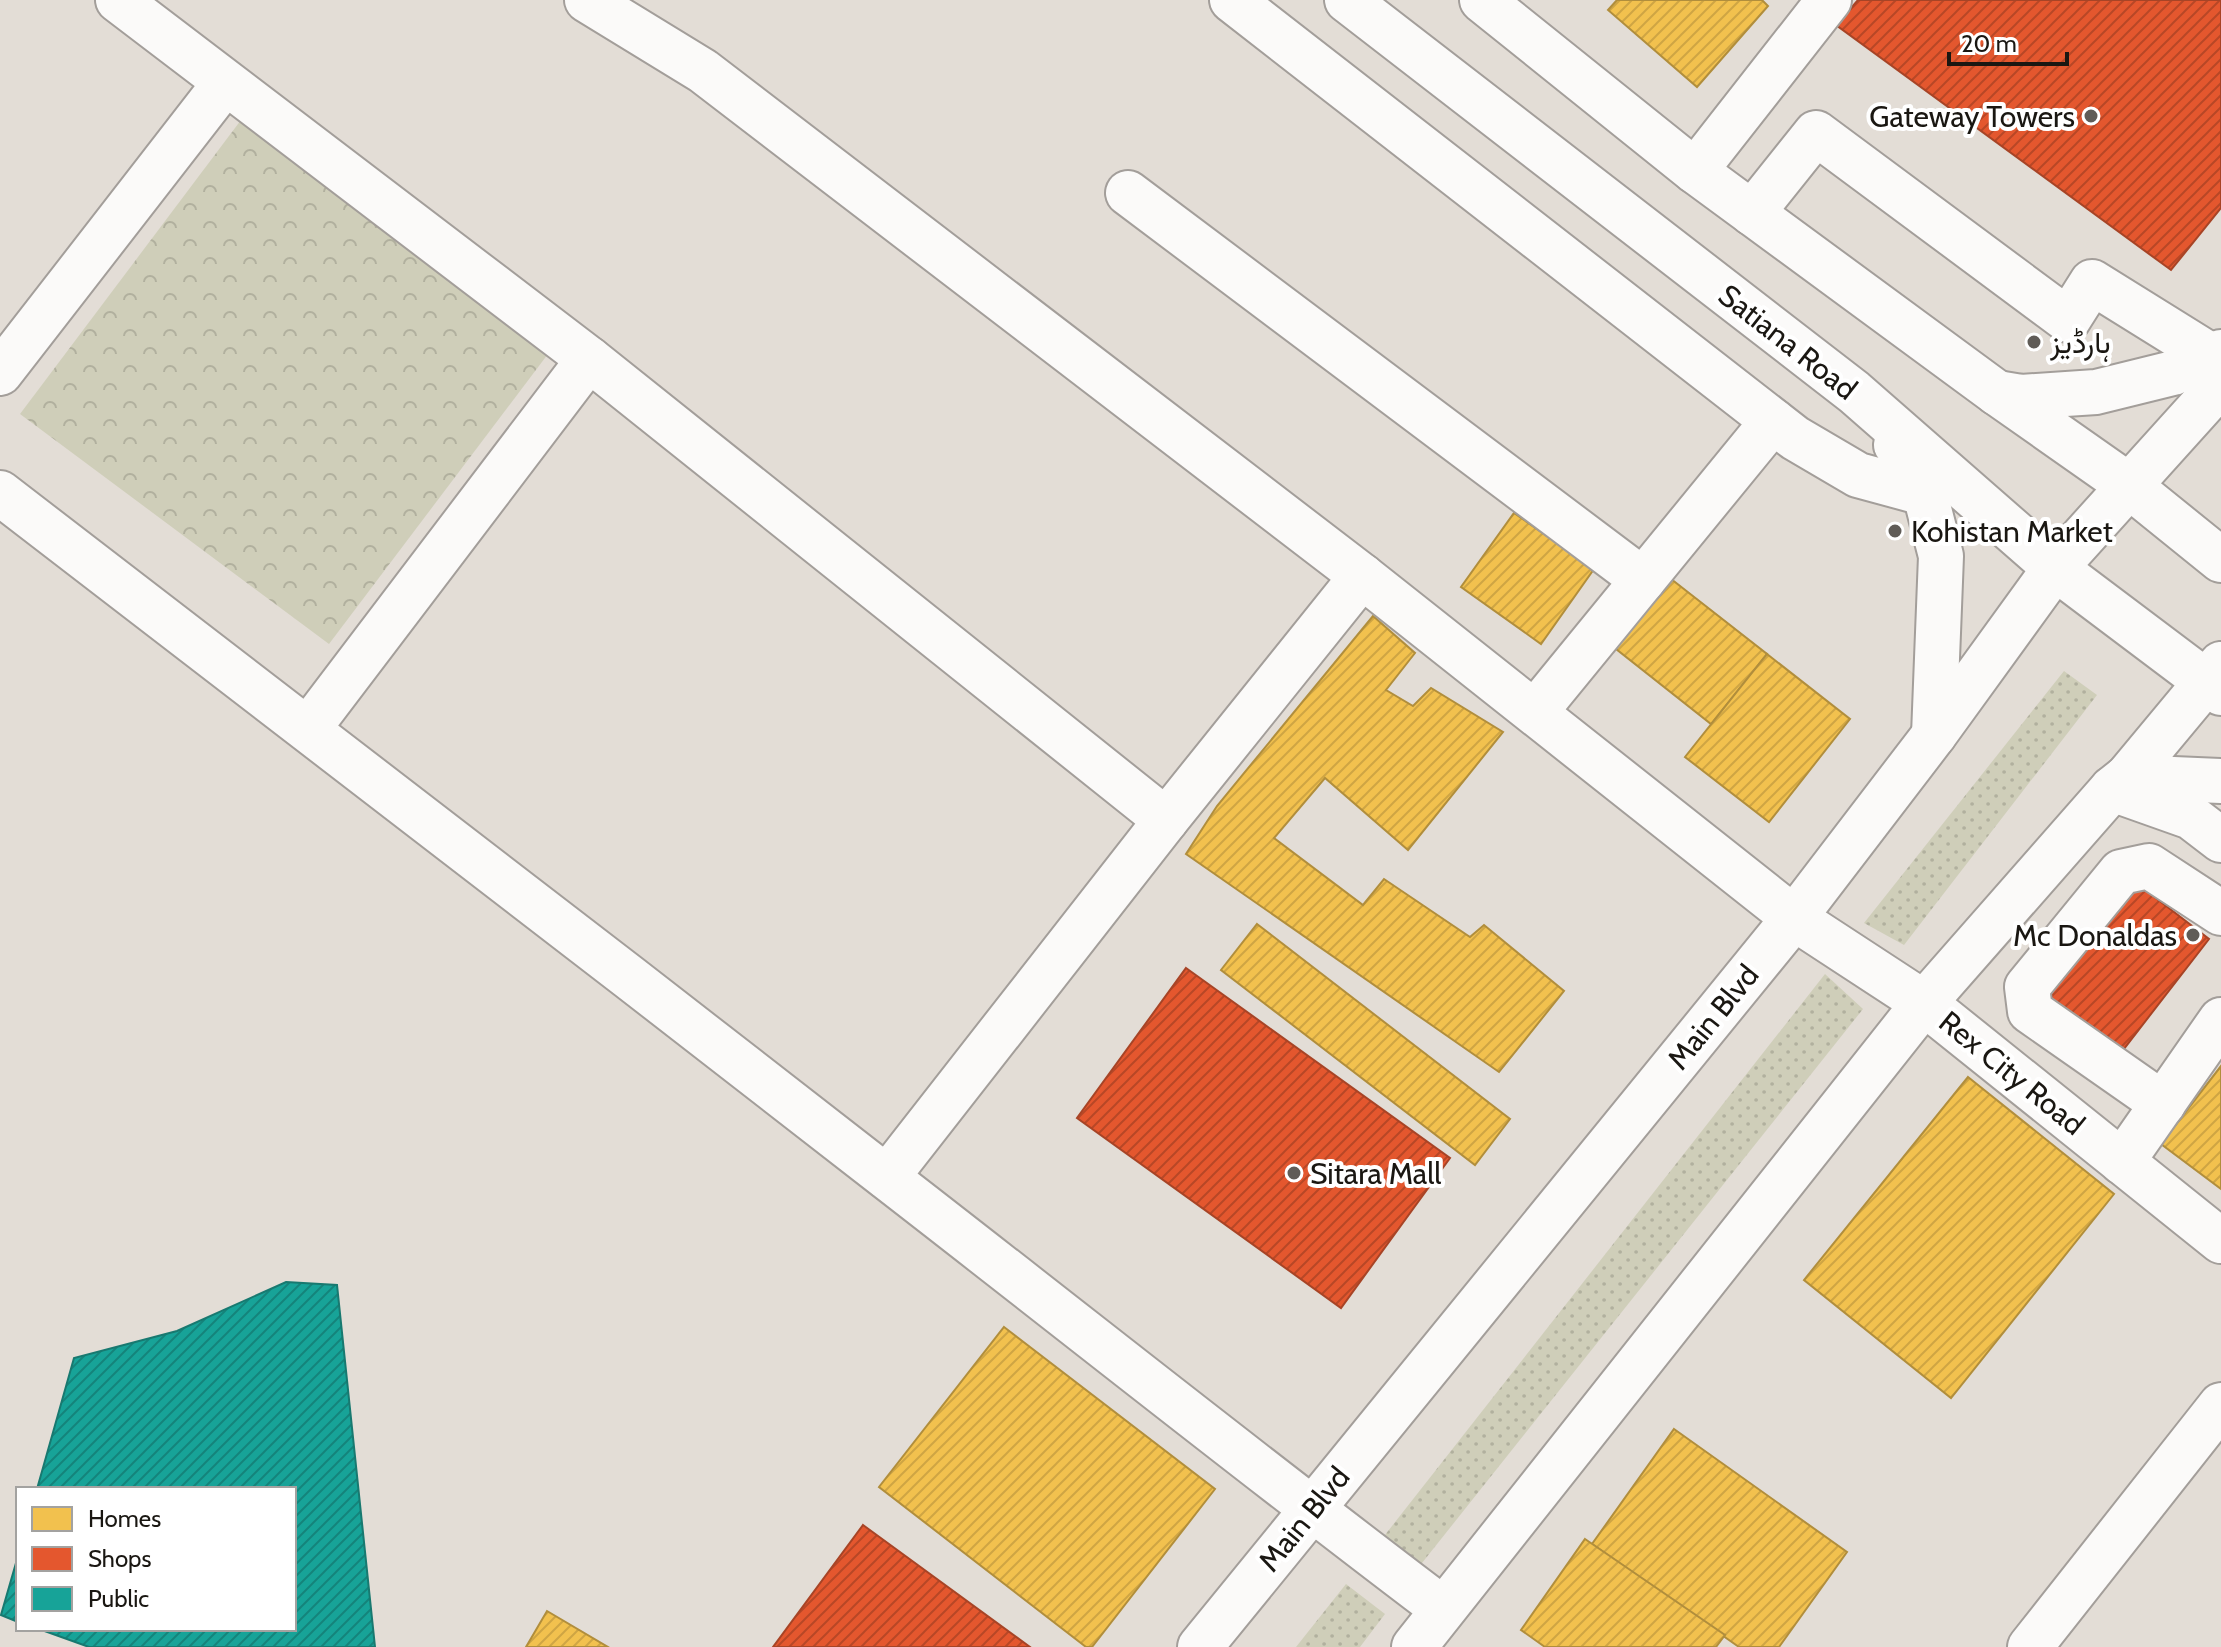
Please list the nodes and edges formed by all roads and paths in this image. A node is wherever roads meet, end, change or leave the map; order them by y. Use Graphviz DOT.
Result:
graph roads {
  1 [pos="118,0"];
  2 [pos="587,0"];
  3 [pos="1232,0"];
  4 [pos="1347,0"];
  5 [pos="1482,0"];
  6 [pos="1814,5"];
  7 [pos="225,83"];
  8 [pos="1695,171"];
  9 [pos="1128,193"];
  10 [pos="1752,213"];
  11 [pos="589,359"];
  12 [pos="2218,364"];
  13 [pos="0,373"];
  14 [pos="1854,392"];
  15 [pos="1997,393"];
  16 [pos="1773,421"];
  17 [pos="2128,485"];
  18 [pos="0,493"];
  19 [pos="1924,493"];
  20 [pos="2221,560"];
  21 [pos="2055,568"];
  22 [pos="1362,576"];
  23 [pos="1643,580"];
  24 [pos="2216,680"];
  25 [pos="1535,712"];
  26 [pos="308,729"];
  27 [pos="1934,735"];
  28 [pos="2221,781"];
  29 [pos="2119,783"];
  30 [pos="1166,820"];
  31 [pos="2221,840"];
  32 [pos="2221,913"];
  33 [pos="1794,918"];
  34 [pos="1924,1003"];
  35 [pos="2221,1020"];
  36 [pos="2163,1104"];
  37 [pos="2122,1162"];
  38 [pos="887,1177"];
  39 [pos="2221,1241"];
  40 [pos="2221,1405"];
  41 [pos="1311,1510"];
  42 [pos="1443,1609"];
  43 [pos="1200,1647"];
  44 [pos="1414,1647"];
  45 [pos="2030,1647"];
  1 -- 7 [label="street"];
  2 -- 22 [label="street, Rex City Road"];
  3 -- 16 [label="street"];
  4 -- 14 [label="street, Satiana Road"];
  5 -- 8 [label="street"];
  6 -- 8 [label="street"];
  7 -- 11 [label="street"];
  7 -- 13 [label="street"];
  8 -- 10 [label="street"];
  9 -- 23 [label="street"];
  10 -- 12 [label="street"];
  10 -- 15 [label="street"];
  11 -- 26 [label="street"];
  11 -- 30 [label="street"];
  12 -- 15 [label="street"];
  12 -- 17 [label="street, Main Blvd"];
  14 -- 19 [label="street"];
  14 -- 21 [label="street, Satiana Road"];
  15 -- 17 [label="street"];
  16 -- 19 [label="street"];
  16 -- 23 [label="street"];
  17 -- 20 [label="street"];
  17 -- 21 [label="street, Main Blvd"];
  18 -- 26 [label="street"];
  19 -- 27 [label="street"];
  21 -- 24 [label="street, Satiana Road"];
  21 -- 27 [label="street, Main Blvd"];
  22 -- 25 [label="street, Rex City Road"];
  22 -- 30 [label="street"];
  23 -- 25 [label="street"];
  24 -- 29 [label="street"];
  25 -- 33 [label="street, Rex City Road"];
  26 -- 38 [label="street"];
  27 -- 33 [label="street, Main Blvd"];
  28 -- 29 [label="street"];
  29 -- 31 [label="street"];
  29 -- 34 [label="street"];
  30 -- 38 [label="street"];
  32 -- 36 [label="street"];
  33 -- 34 [label="street, Rex City Road"];
  33 -- 41 [label="street, Main Blvd"];
  34 -- 37 [label="street, Rex City Road"];
  34 -- 42 [label="street"];
  35 -- 36 [label="street"];
  36 -- 37 [label="street"];
  37 -- 39 [label="street, Rex City Road"];
  38 -- 41 [label="street"];
  40 -- 45 [label="street"];
  41 -- 42 [label="street"];
  41 -- 43 [label="street, Main Blvd"];
  42 -- 44 [label="street"];
}
